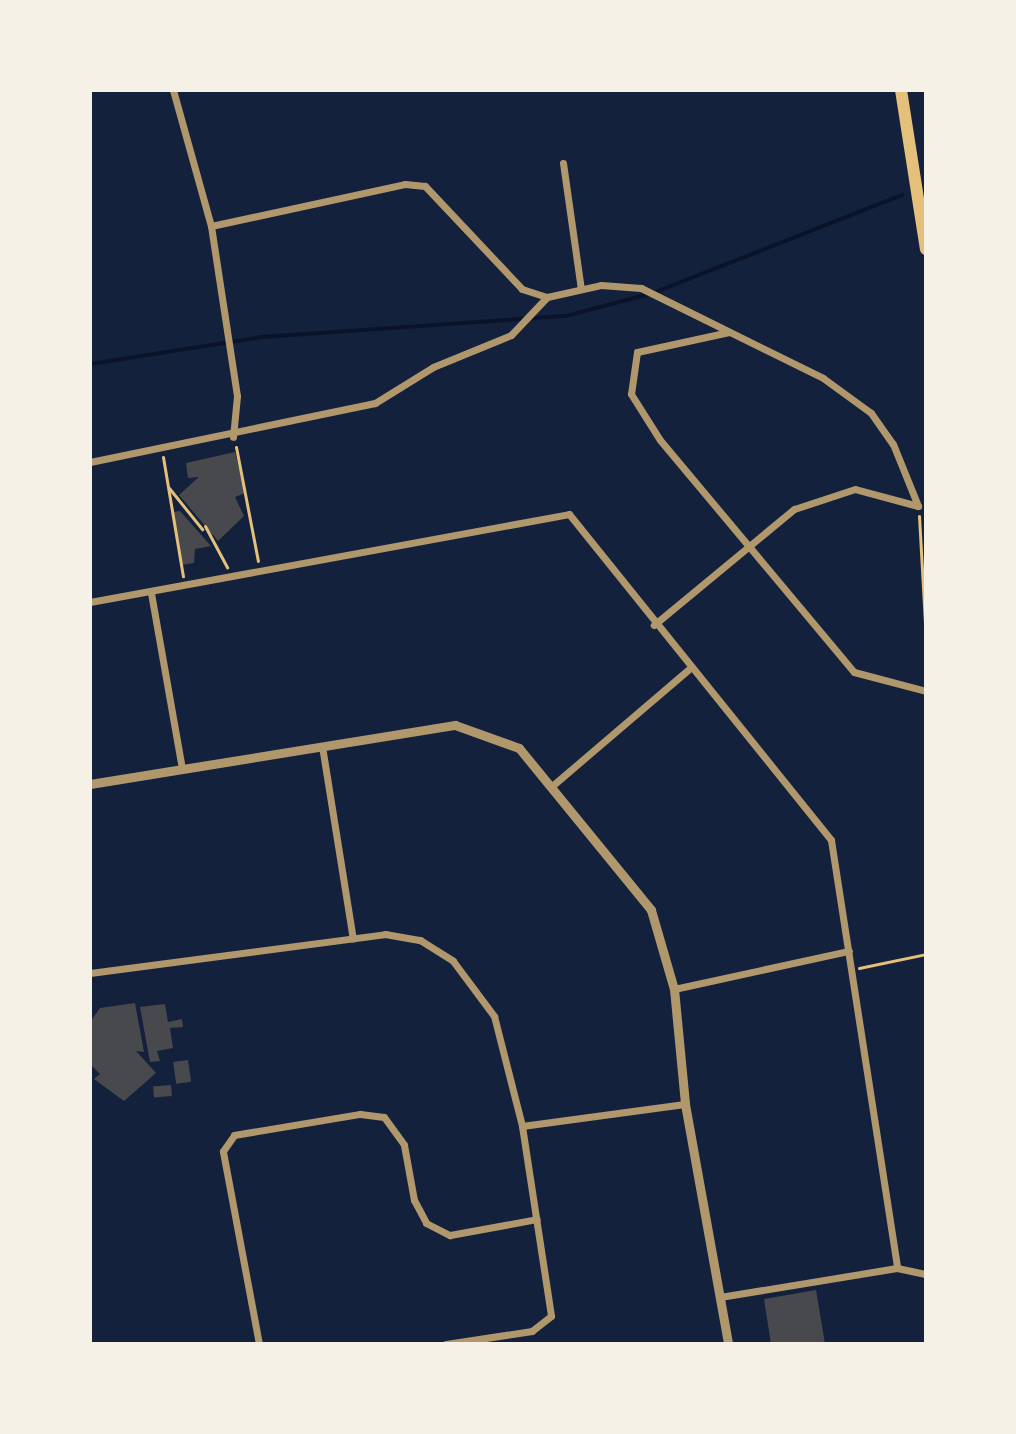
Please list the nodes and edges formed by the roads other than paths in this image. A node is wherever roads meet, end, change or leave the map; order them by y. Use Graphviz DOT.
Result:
graph roads {
  1 [pos="173,90"];
  2 [pos="901,90"];
  3 [pos="563,163"];
  4 [pos="211,226"];
  5 [pos="926,249"];
  6 [pos="581,289"];
  7 [pos="547,297"];
  8 [pos="729,332"];
  9 [pos="233,437"];
  10 [pos="90,462"];
  11 [pos="749,548"];
  12 [pos="151,593"];
  13 [pos="90,602"];
  14 [pos="654,625"];
  15 [pos="688,670"];
  16 [pos="926,691"];
  17 [pos="322,746"];
  18 [pos="182,769"];
  19 [pos="90,784"];
  20 [pos="552,786"];
  21 [pos="353,939"];
  22 [pos="849,951"];
  23 [pos="90,973"];
  24 [pos="674,989"];
  25 [pos="685,1104"];
  26 [pos="522,1126"];
  27 [pos="537,1219"];
  28 [pos="897,1268"];
  29 [pos="926,1274"];
  30 [pos="720,1297"];
  31 [pos="259,1344"];
  32 [pos="446,1344"];
  33 [pos="728,1344"];
  1 -- 4 [label="street"];
  2 -- 5 [label="main road"];
  3 -- 6 [label="street"];
  4 -- 7 [label="street"];
  4 -- 9 [label="street"];
  6 -- 7 [label="street"];
  6 -- 8 [label="street"];
  7 -- 9 [label="street"];
  8 -- 11 [label="street"];
  8 -- 11 [label="street"];
  9 -- 10 [label="street"];
  11 -- 14 [label="street"];
  11 -- 16 [label="street"];
  12 -- 13 [label="street"];
  12 -- 14 [label="street"];
  12 -- 18 [label="street"];
  14 -- 15 [label="street"];
  15 -- 20 [label="street"];
  15 -- 22 [label="street"];
  17 -- 18 [label="street"];
  17 -- 20 [label="street"];
  17 -- 21 [label="street"];
  18 -- 19 [label="street"];
  20 -- 24 [label="street"];
  21 -- 23 [label="street"];
  21 -- 26 [label="street"];
  22 -- 24 [label="street"];
  22 -- 28 [label="street"];
  24 -- 25 [label="street"];
  25 -- 26 [label="street"];
  25 -- 30 [label="street"];
  26 -- 27 [label="street"];
  27 -- 31 [label="street"];
  27 -- 32 [label="street"];
  28 -- 29 [label="street"];
  28 -- 30 [label="street"];
  30 -- 33 [label="street"];
}
